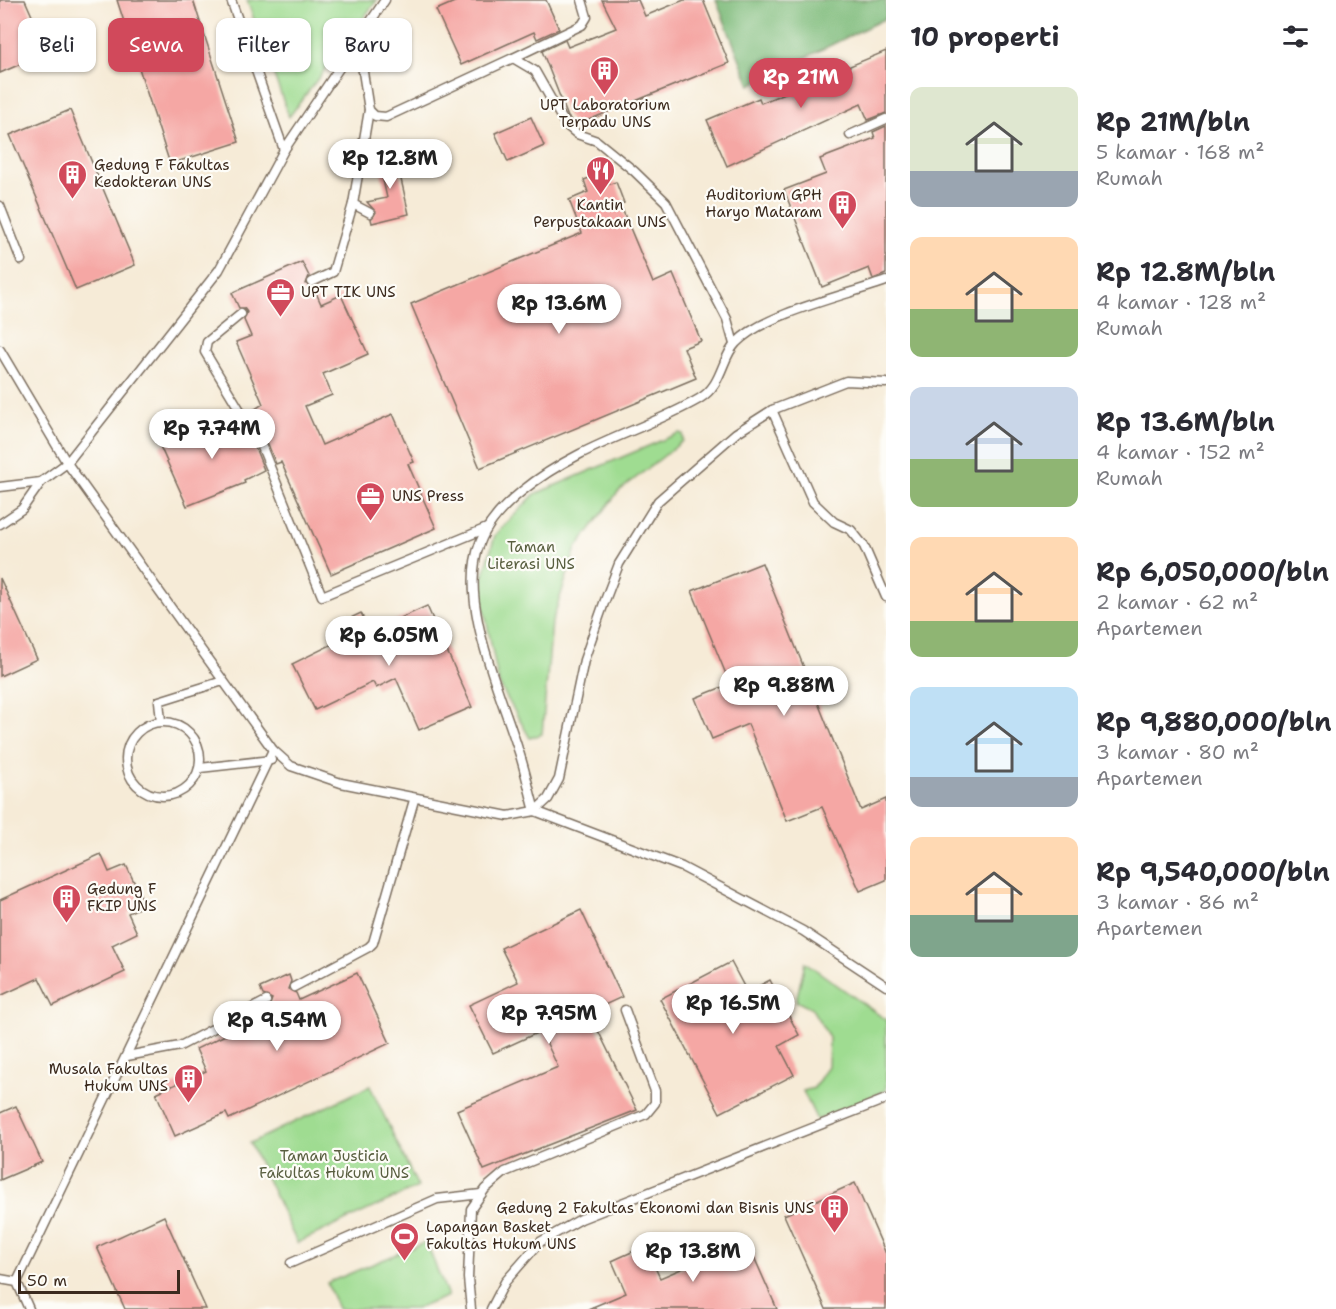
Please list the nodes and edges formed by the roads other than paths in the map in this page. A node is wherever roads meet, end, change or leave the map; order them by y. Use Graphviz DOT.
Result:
graph roads {
  1 [pos="231,0"];
  2 [pos="385,0"];
  3 [pos="582,0"];
  4 [pos="373,18"];
  5 [pos="513,58"];
  6 [pos="336,72"];
  7 [pos="363,72"];
  8 [pos="369,110"];
  9 [pos="886,119"];
  10 [pos="850,135"];
  11 [pos="284,150"];
  12 [pos="353,204"];
  13 [pos="0,206"];
  14 [pos="370,213"];
  15 [pos="21,260"];
  16 [pos="886,281"];
  17 [pos="312,282"];
  18 [pos="241,314"];
  19 [pos="734,344"];
  20 [pos="0,350"];
  21 [pos="886,383"];
  22 [pos="772,410"];
  23 [pos="67,463"];
  24 [pos="41,482"];
  25 [pos="0,487"];
  26 [pos="0,524"];
  27 [pos="488,528"];
  28 [pos="886,597"];
  29 [pos="223,681"];
  30 [pos="161,721"];
  31 [pos="273,750"];
  32 [pos="271,760"];
  33 [pos="200,768"];
  34 [pos="414,800"];
  35 [pos="534,811"];
  36 [pos="886,986"];
  37 [pos="294,987"];
  38 [pos="266,1001"];
  39 [pos="625,1010"];
  40 [pos="127,1056"];
  41 [pos="886,1099"];
  42 [pos="481,1194"];
  43 [pos="291,1263"];
  44 [pos="0,1279"];
  45 [pos="16,1282"];
  46 [pos="28,1309"];
  47 [pos="471,1309"];
  48 [pos="491,1309"];
  1 -- 11 [label="lane"];
  2 -- 4 [label="lane"];
  3 -- 5 [label="lane"];
  5 -- 8 [label="lane"];
  5 -- 19 [label="lane"];
  6 -- 11 [label="lane"];
  7 -- 8 [label="lane"];
  8 -- 12 [label="lane"];
  9 -- 10 [label="lane"];
  11 -- 23 [label="lane"];
  12 -- 14 [label="lane"];
  12 -- 17 [label="lane"];
  13 -- 15 [label="lane"];
  16 -- 19 [label="lane"];
  18 -- 27 [label="lane"];
  19 -- 27 [label="lane"];
  20 -- 23 [label="lane"];
  21 -- 22 [label="lane"];
  22 -- 28 [label="lane"];
  22 -- 35 [label="lane"];
  23 -- 24 [label="lane"];
  23 -- 29 [label="lane"];
  24 -- 25 [label="lane"];
  24 -- 26 [label="lane"];
  27 -- 35 [label="lane"];
  29 -- 30 [label="lane"];
  29 -- 31 [label="lane"];
  30 -- 33 [label="lane"];
  30 -- 33 [label="lane"];
  31 -- 32 [label="lane"];
  31 -- 34 [label="lane"];
  32 -- 33 [label="lane"];
  32 -- 40 [label="lane"];
  34 -- 35 [label="lane"];
  34 -- 37 [label="lane"];
  35 -- 36 [label="lane"];
  38 -- 40 [label="lane"];
  39 -- 42 [label="lane"];
  40 -- 45 [label="lane"];
  41 -- 48 [label="lane"];
  42 -- 43 [label="lane"];
  42 -- 47 [label="lane"];
  44 -- 45 [label="lane"];
  45 -- 46 [label="lane"];
}
